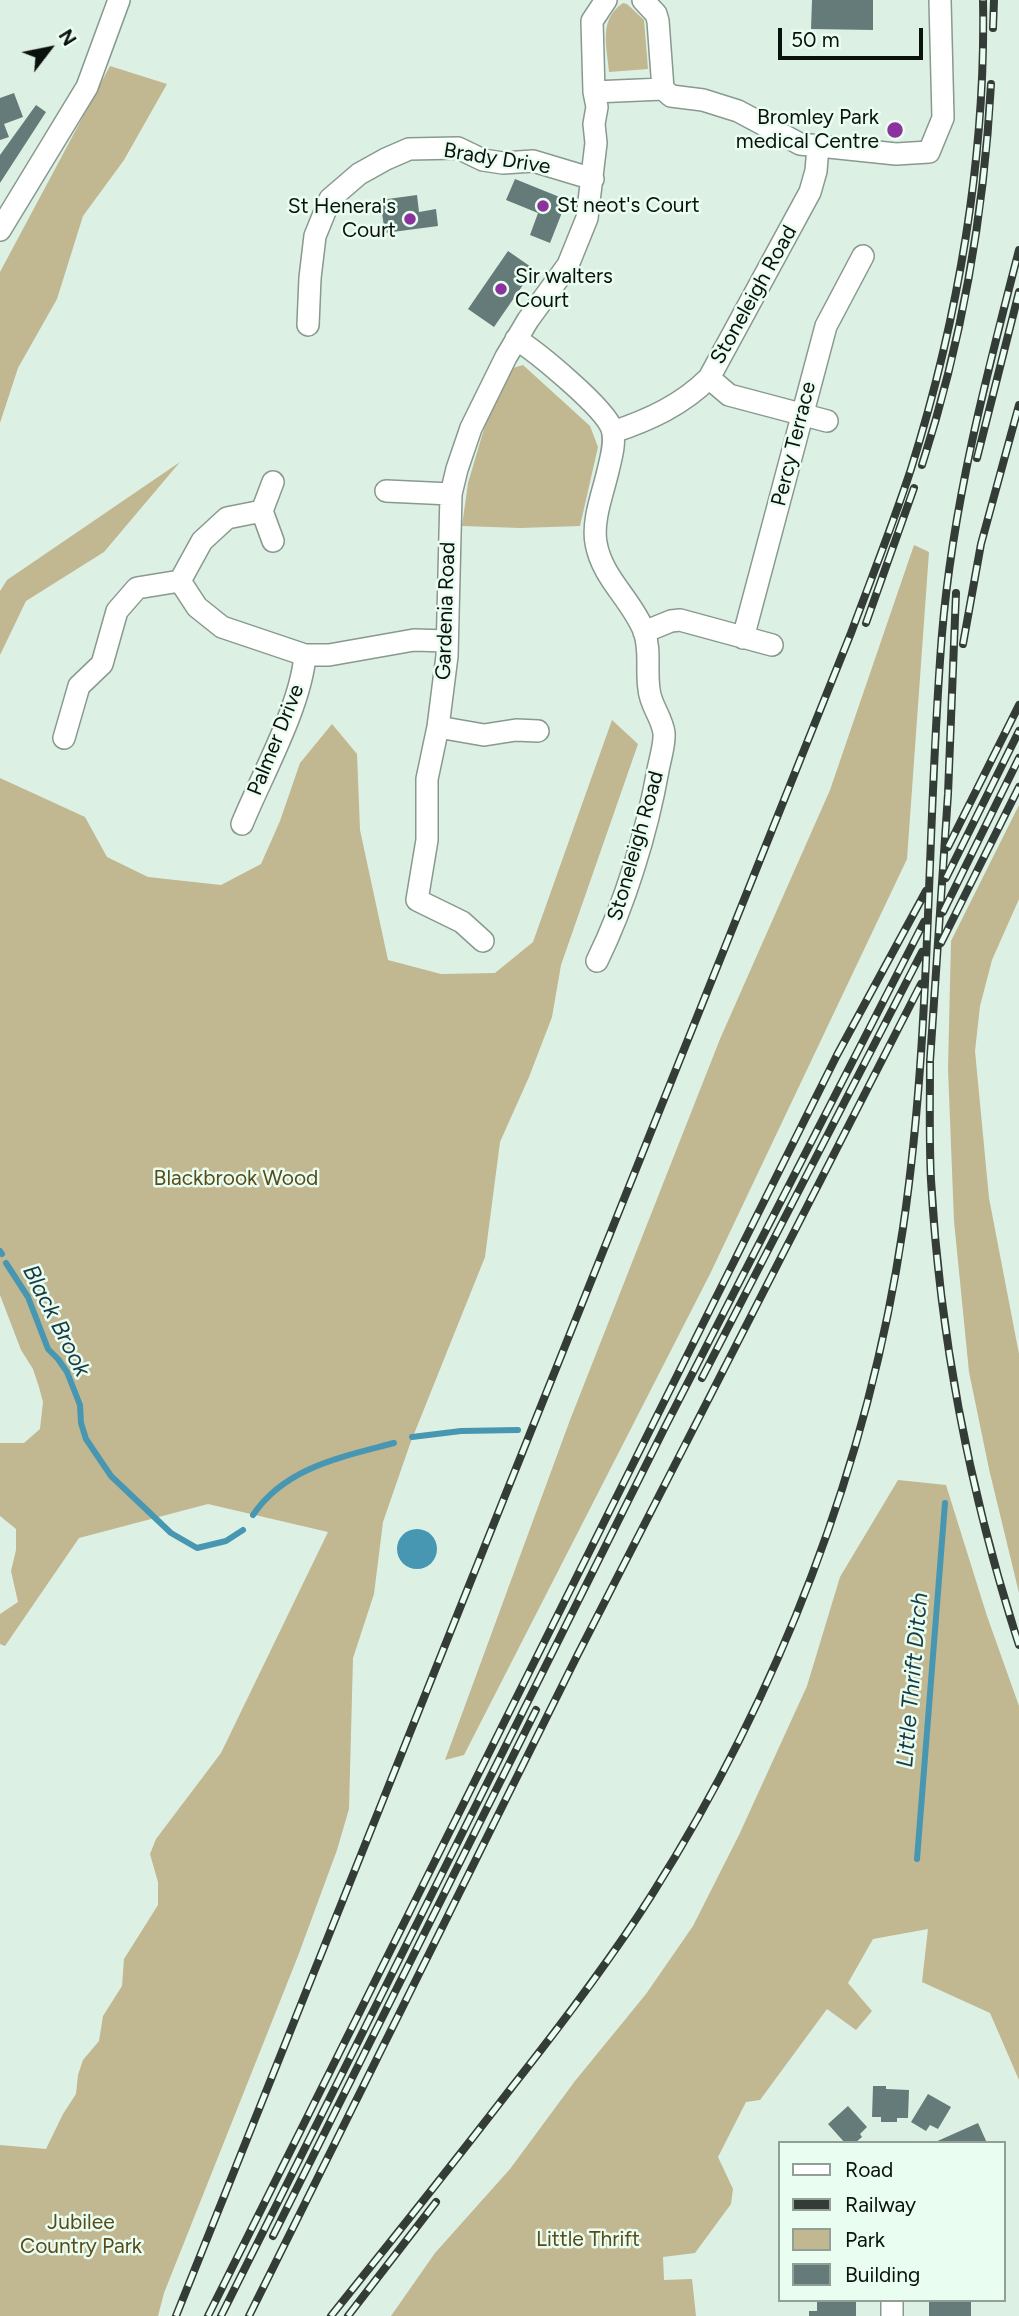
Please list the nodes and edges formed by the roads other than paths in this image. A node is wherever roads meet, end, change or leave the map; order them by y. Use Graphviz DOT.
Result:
graph roads {
  1 [pos="119,0"];
  2 [pos="606,0"];
  3 [pos="643,0"];
  4 [pos="940,0"];
  5 [pos="663,89"];
  6 [pos="594,92"];
  7 [pos="818,147"];
  8 [pos="593,179"];
  9 [pos="0,230"];
  10 [pos="863,256"];
  11 [pos="307,325"];
  12 [pos="516,339"];
  13 [pos="709,378"];
  14 [pos="801,413"];
  15 [pos="827,421"];
  16 [pos="613,432"];
  17 [pos="273,482"];
  18 [pos="386,491"];
  19 [pos="451,494"];
  20 [pos="262,511"];
  21 [pos="273,541"];
  22 [pos="180,581"];
  23 [pos="644,632"];
  24 [pos="743,638"];
  25 [pos="447,641"];
  26 [pos="772,645"];
  27 [pos="305,655"];
  28 [pos="438,727"];
  29 [pos="538,731"];
  30 [pos="64,738"];
  31 [pos="242,824"];
  32 [pos="483,941"];
  33 [pos="597,961"];
  1 -- 9 [label="street"];
  2 -- 6 [label="street, Gardenia Road"];
  3 -- 5 [label="street"];
  4 -- 7 [label="street"];
  5 -- 6 [label="street"];
  5 -- 7 [label="street"];
  6 -- 8 [label="street, Gardenia Road"];
  7 -- 13 [label="street, Stoneleigh Road"];
  8 -- 11 [label="street, Brady Drive"];
  8 -- 12 [label="street, Gardenia Road"];
  10 -- 14 [label="street, Percy Terrace"];
  12 -- 16 [label="street"];
  12 -- 19 [label="street, Gardenia Road"];
  13 -- 14 [label="street"];
  13 -- 16 [label="street, Stoneleigh Road"];
  14 -- 15 [label="street"];
  14 -- 24 [label="street, Percy Terrace"];
  16 -- 23 [label="street, Stoneleigh Road"];
  17 -- 20 [label="street"];
  18 -- 19 [label="street"];
  19 -- 25 [label="street, Gardenia Road"];
  20 -- 21 [label="street"];
  20 -- 22 [label="street"];
  22 -- 27 [label="street"];
  22 -- 30 [label="street"];
  23 -- 24 [label="street"];
  23 -- 33 [label="street, Stoneleigh Road"];
  24 -- 26 [label="street"];
  25 -- 27 [label="street"];
  25 -- 28 [label="street, Gardenia Road"];
  27 -- 31 [label="street, Palmer Drive"];
  28 -- 29 [label="street"];
  28 -- 32 [label="street, Gardenia Road"];
}
